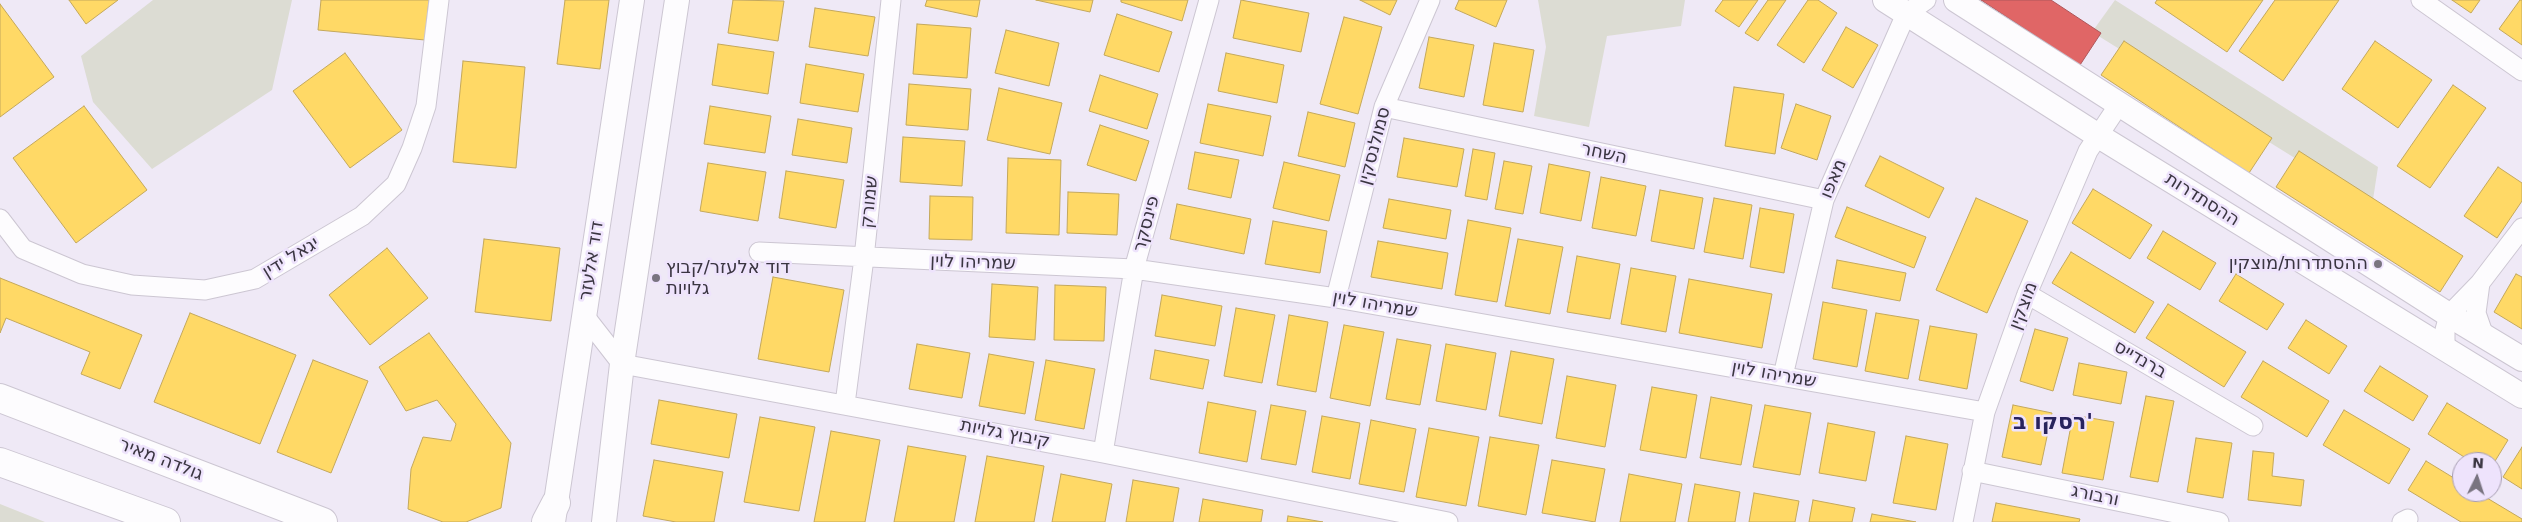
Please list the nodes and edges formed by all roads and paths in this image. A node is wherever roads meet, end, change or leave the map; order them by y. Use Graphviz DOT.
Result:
graph roads {
  1 [pos="439,0"];
  2 [pos="632,0"];
  3 [pos="677,0"];
  4 [pos="891,0"];
  5 [pos="1209,0"];
  6 [pos="1430,0"];
  7 [pos="1885,0"];
  8 [pos="1926,0"];
  9 [pos="1956,0"];
  10 [pos="2421,0"];
  11 [pos="1906,14"];
  12 [pos="2522,71"];
  13 [pos="2120,103"];
  14 [pos="1384,107"];
  15 [pos="2097,135"];
  16 [pos="1824,200"];
  17 [pos="0,219"];
  18 [pos="2522,228"];
  19 [pos="759,252"];
  20 [pos="864,258"];
  21 [pos="1134,269"];
  22 [pos="2480,282"];
  23 [pos="2027,294"];
  24 [pos="1336,298"];
  25 [pos="583,314"];
  26 [pos="2450,315"];
  27 [pos="2484,336"];
  28 [pos="2445,350"];
  29 [pos="2522,358"];
  30 [pos="622,364"];
  31 [pos="1783,376"];
  32 [pos="2522,396"];
  33 [pos="0,398"];
  34 [pos="845,404"];
  35 [pos="1985,412"];
  36 [pos="2253,426"];
  37 [pos="1103,453"];
  38 [pos="0,462"];
  39 [pos="1972,471"];
  40 [pos="552,516"];
  41 [pos="166,522"];
  42 [pos="323,522"];
  43 [pos="604,522"];
  44 [pos="1448,522"];
  45 [pos="1963,522"];
  46 [pos="2219,522"];
  1 -- 17 [label="street, יגאל ידין"];
  2 -- 25 [label="street, דוד אלעזר"];
  3 -- 30 [label="street"];
  4 -- 20 [label="street, שמורק"];
  5 -- 21 [label="street, פינסקר"];
  6 -- 14 [label="street, סמולנסקין"];
  7 -- 11 [label="street, ההסתדרות"];
  8 -- 11 [label="street"];
  9 -- 13 [label="street, ההסתדרות"];
  10 -- 12 [label="street"];
  11 -- 15 [label="street, ההסתדרות"];
  11 -- 16 [label="street, מאפו"];
  13 -- 15 [label="street, מוצקין"];
  13 -- 26 [label="street, ההסתדרות"];
  14 -- 16 [label="street, השחר"];
  14 -- 24 [label="street, סמולנסקין"];
  15 -- 23 [label="street, מוצקין"];
  15 -- 28 [label="street, ההסתדרות"];
  16 -- 31 [label="street, מאפו"];
  18 -- 22 [label="street"];
  19 -- 20 [label="street, שמריהו לוין"];
  20 -- 21 [label="street, שמריהו לוין"];
  20 -- 34 [label="street, שמורק"];
  21 -- 24 [label="street, שמריהו לוין"];
  21 -- 37 [label="street, פינסקר"];
  22 -- 26 [label="street"];
  22 -- 27 [label="street"];
  23 -- 35 [label="street, מוצקין"];
  23 -- 36 [label="street, ברנדייס"];
  24 -- 31 [label="street, שמריהו לוין"];
  25 -- 30 [label="street"];
  25 -- 40 [label="street, דוד אלעזר"];
  26 -- 27 [label="street, ההסתדרות"];
  26 -- 28 [label="street"];
  27 -- 29 [label="street, ההסתדרות"];
  28 -- 32 [label="street, ההסתדרות"];
  30 -- 34 [label="street, קיבוץ גלויות"];
  30 -- 43 [label="street"];
  31 -- 35 [label="street, שמריהו לוין"];
  33 -- 42 [label="main road, גולדה מאיר"];
  34 -- 37 [label="street, קיבוץ גלויות"];
  35 -- 39 [label="street, מוצקין"];
  37 -- 44 [label="street, קיבוץ גלויות"];
  38 -- 41 [label="main road"];
  39 -- 45 [label="street, מוצקין"];
  39 -- 46 [label="street, ורבורג"];
}
